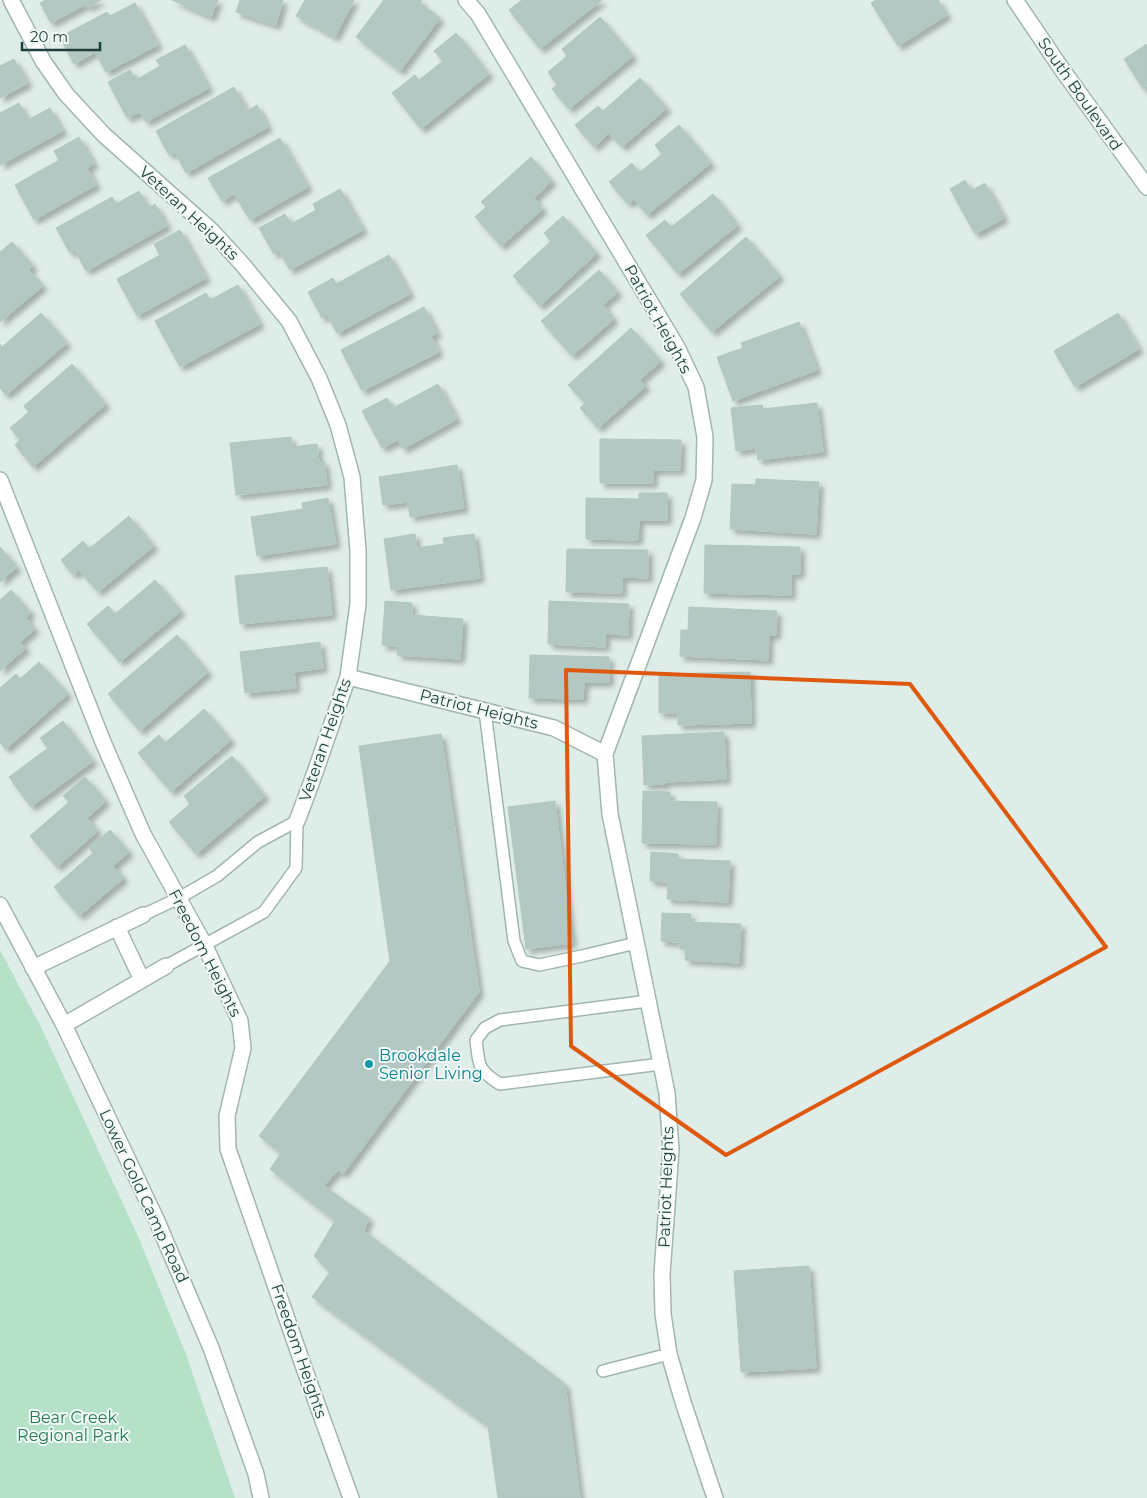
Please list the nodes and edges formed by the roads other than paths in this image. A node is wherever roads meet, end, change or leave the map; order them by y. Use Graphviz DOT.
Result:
graph roads {
  1 [pos="11,0"];
  2 [pos="466,0"];
  3 [pos="1015,0"];
  4 [pos="1147,187"];
  5 [pos="0,480"];
  6 [pos="348,676"];
  7 [pos="485,711"];
  8 [pos="604,754"];
  9 [pos="297,821"];
  10 [pos="179,898"];
  11 [pos="0,905"];
  12 [pos="143,915"];
  13 [pos="117,927"];
  14 [pos="636,943"];
  15 [pos="204,944"];
  16 [pos="166,966"];
  17 [pos="34,968"];
  18 [pos="142,980"];
  19 [pos="648,1001"];
  20 [pos="64,1024"];
  21 [pos="661,1064"];
  22 [pos="669,1354"];
  23 [pos="604,1371"];
  24 [pos="261,1498"];
  25 [pos="352,1498"];
  26 [pos="715,1498"];
  1 -- 6 [label="street, Veteran Heights"];
  2 -- 8 [label="street, Patriot Heights"];
  3 -- 4 [label="street, South Boulevard"];
  5 -- 10 [label="street, Freedom Heights"];
  6 -- 7 [label="street, Patriot Heights"];
  6 -- 9 [label="street, Veteran Heights"];
  7 -- 8 [label="street, Patriot Heights"];
  7 -- 14 [label="lane"];
  8 -- 14 [label="street, Patriot Heights"];
  9 -- 10 [label="lane, Veteran Heights"];
  9 -- 15 [label="lane, Veteran Heights"];
  10 -- 12 [label="lane, Veteran Heights"];
  10 -- 15 [label="street, Freedom Heights"];
  11 -- 17 [label="street, Lower Gold Camp Road"];
  12 -- 13 [label="street, Veteran Heights"];
  13 -- 17 [label="street, Veteran Heights"];
  13 -- 18 [label="street"];
  14 -- 19 [label="street, Patriot Heights"];
  15 -- 16 [label="lane, Veteran Heights"];
  15 -- 25 [label="street, Freedom Heights"];
  16 -- 18 [label="street, Veteran Heights"];
  17 -- 20 [label="street, Lower Gold Camp Road"];
  18 -- 20 [label="street, Veteran Heights"];
  19 -- 21 [label="street, Patriot Heights"];
  19 -- 21 [label="lane"];
  20 -- 24 [label="street, Lower Gold Camp Road"];
  21 -- 22 [label="street, Patriot Heights"];
  22 -- 23 [label="lane"];
  22 -- 26 [label="street, Patriot Heights"];
}
